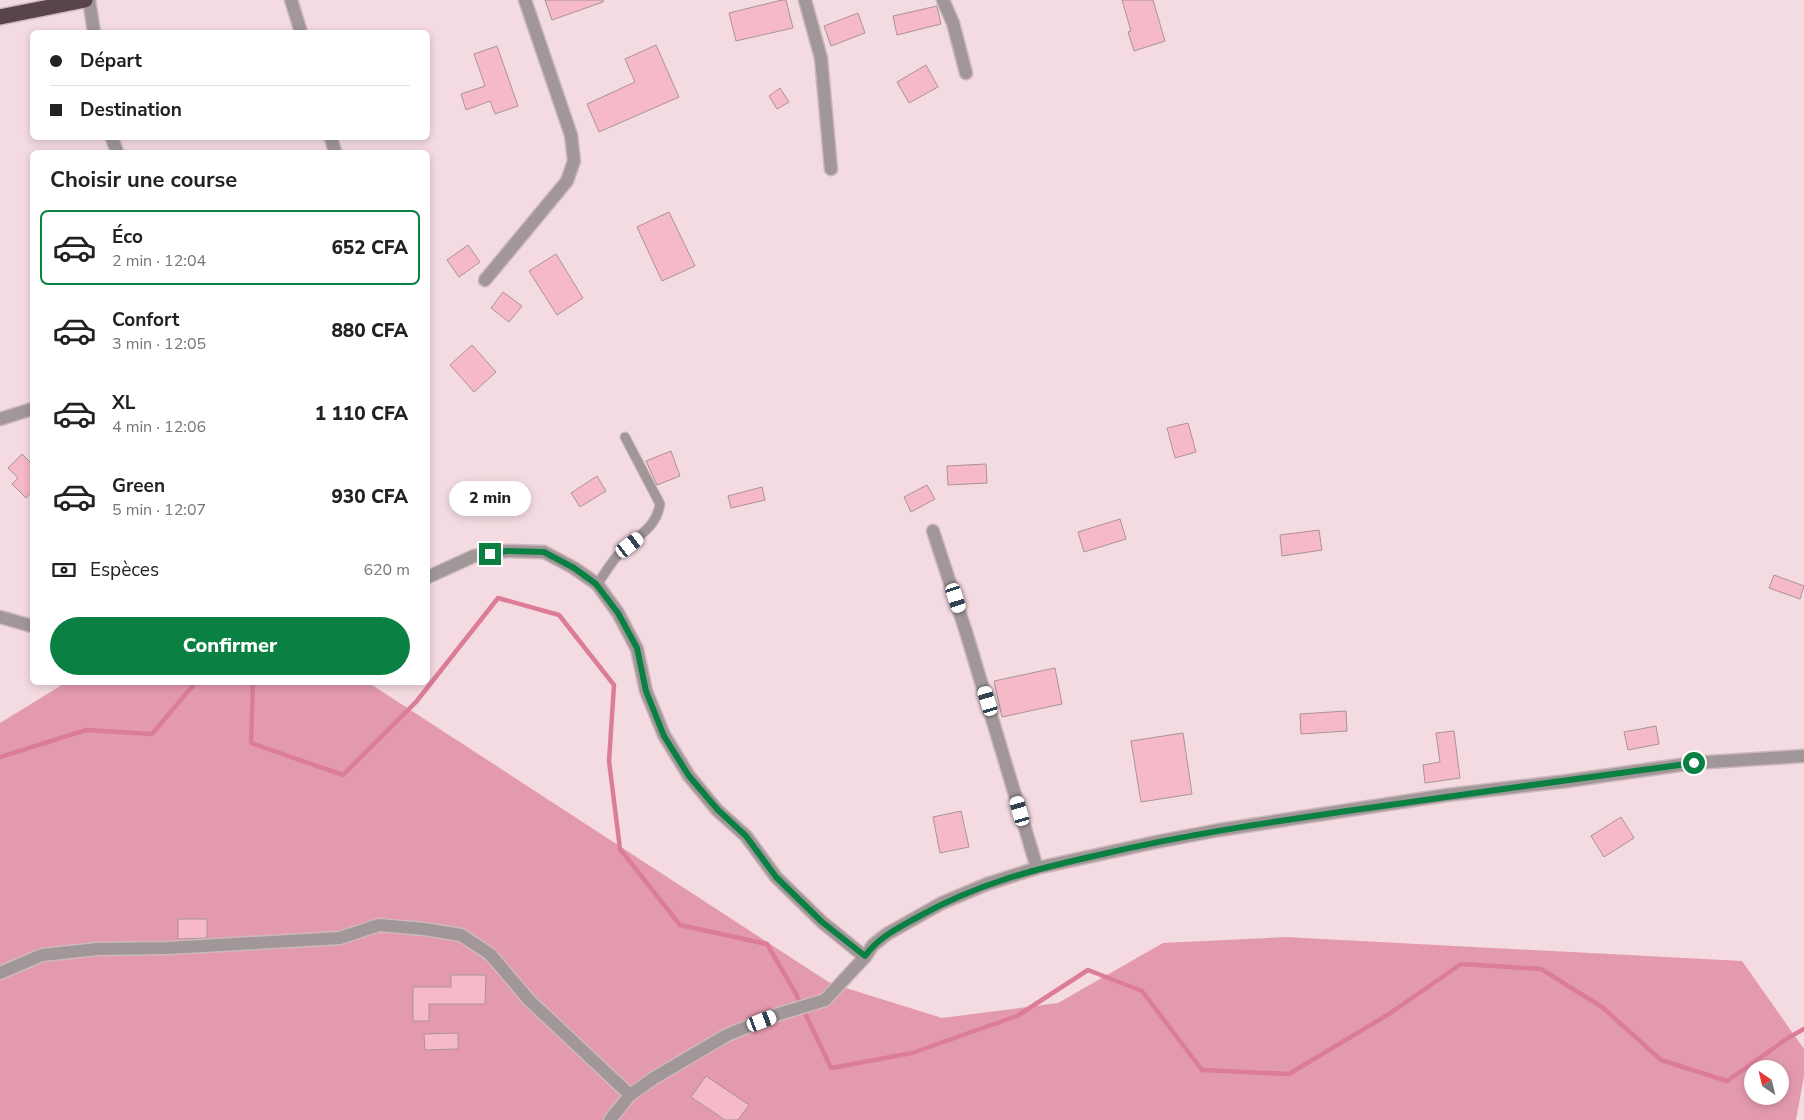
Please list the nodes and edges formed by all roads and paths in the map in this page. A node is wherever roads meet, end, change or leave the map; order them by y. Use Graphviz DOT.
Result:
graph roads {
  1 [pos="85,0"];
  2 [pos="90,0"];
  3 [pos="291,0"];
  4 [pos="525,0"];
  5 [pos="805,0"];
  6 [pos="943,0"];
  7 [pos="0,17"];
  8 [pos="94,30"];
  9 [pos="300,30"];
  10 [pos="966,73"];
  11 [pos="830,170"];
  12 [pos="485,280"];
  13 [pos="30,410"];
  14 [pos="0,419"];
  15 [pos="626,437"];
  16 [pos="933,531"];
  17 [pos="430,576"];
  18 [pos="596,584"];
  19 [pos="0,617"];
  20 [pos="30,625"];
  21 [pos="1804,756"];
  22 [pos="1037,868"];
  23 [pos="865,956"];
  24 [pos="0,973"];
  25 [pos="630,1095"];
  26 [pos="610,1120"];
  1 -- 7 [label="highway"];
  2 -- 8 [label="street"];
  3 -- 9 [label="street"];
  4 -- 12 [label="street"];
  5 -- 11 [label="street"];
  6 -- 10 [label="street"];
  13 -- 14 [label="street"];
  15 -- 18 [label="lane"];
  16 -- 22 [label="street"];
  17 -- 18 [label="street"];
  18 -- 23 [label="street"];
  19 -- 20 [label="street"];
  21 -- 22 [label="street"];
  22 -- 23 [label="street"];
  23 -- 25 [label="street"];
  24 -- 25 [label="street"];
  25 -- 26 [label="street"];
}
